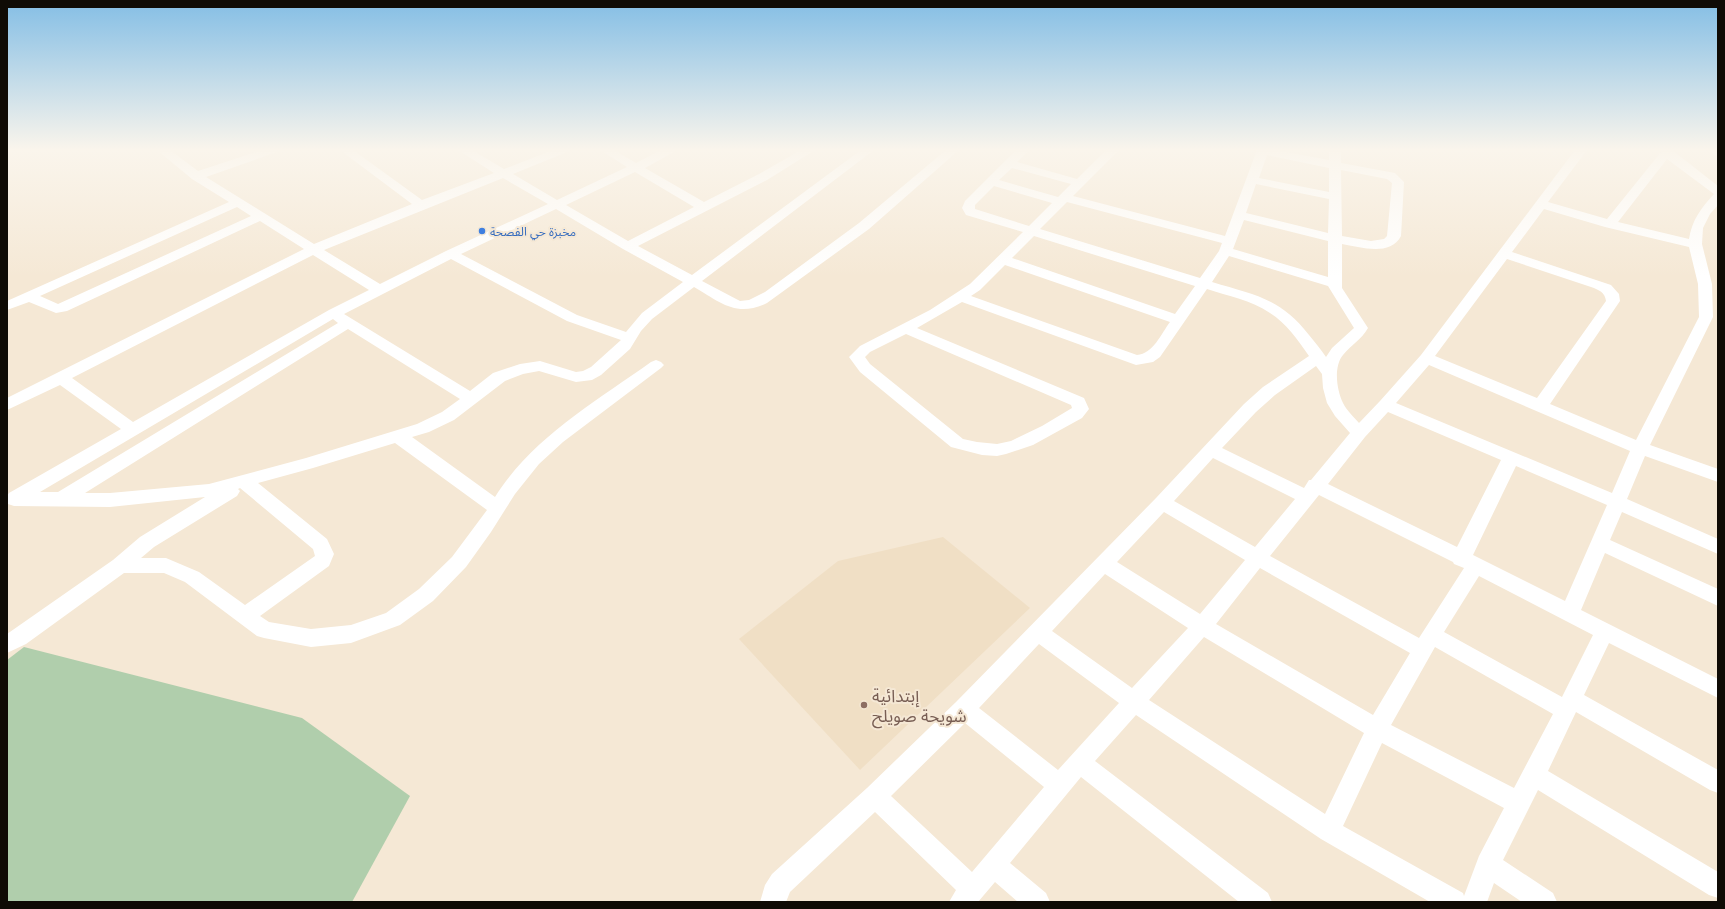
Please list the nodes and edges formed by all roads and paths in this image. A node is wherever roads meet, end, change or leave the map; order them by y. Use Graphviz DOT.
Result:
graph roads {
  1 [pos="223,192"];
  2 [pos="404,192"];
  3 [pos="453,192"];
  4 [pos="536,192"];
  5 [pos="581,192"];
  6 [pos="679,192"];
  7 [pos="732,192"];
  8 [pos="812,192"];
  9 [pos="903,192"];
  10 [pos="981,192"];
  11 [pos="1033,192"];
  12 [pos="1071,192"];
  13 [pos="1248,192"];
  14 [pos="1313,192"];
  15 [pos="1335,192"];
  16 [pos="1397,192"];
  17 [pos="1550,192"];
  18 [pos="1634,192"];
  19 [pos="1335,197"];
  20 [pos="1063,200"];
  21 [pos="238,202"];
  22 [pos="555,204"];
  23 [pos="1541,204"];
  24 [pos="1715,204"];
  25 [pos="421,205"];
  26 [pos="703,207"];
  27 [pos="1239,215"];
  28 [pos="261,216"];
  29 [pos="1610,224"];
  30 [pos="1032,232"];
  31 [pos="1335,239"];
  32 [pos="1695,244"];
  33 [pos="628,246"];
  34 [pos="1228,246"];
  35 [pos="314,249"];
  36 [pos="450,254"];
  37 [pos="1504,254"];
  38 [pos="1004,260"];
  39 [pos="693,282"];
  40 [pos="1204,284"];
  41 [pos="1335,284"];
  42 [pos="379,290"];
  43 [pos="28,296"];
  44 [pos="961,297"];
  45 [pos="7,306"];
  46 [pos="334,313"];
  47 [pos="1712,319"];
  48 [pos="1179,320"];
  49 [pos="349,322"];
  50 [pos="906,329"];
  51 [pos="629,338"];
  52 [pos="1318,357"];
  53 [pos="1426,358"];
  54 [pos="656,365"];
  55 [pos="1329,373"];
  56 [pos="60,377"];
  57 [pos="472,399"];
  58 [pos="7,404"];
  59 [pos="1386,405"];
  60 [pos="1540,406"];
  61 [pos="133,430"];
  62 [pos="1359,433"];
  63 [pos="398,436"];
  64 [pos="1640,448"];
  65 [pos="1211,450"];
  66 [pos="1511,458"];
  67 [pos="1717,474"];
  68 [pos="250,481"];
  69 [pos="1310,491"];
  70 [pos="61,499"];
  71 [pos="11,500"];
  72 [pos="1617,502"];
  73 [pos="1162,503"];
  74 [pos="497,508"];
  75 [pos="1600,543"];
  76 [pos="1718,547"];
  77 [pos="1258,558"];
  78 [pos="1468,562"];
  79 [pos="1103,563"];
  80 [pos="120,565"];
  81 [pos="1718,598"];
  82 [pos="1570,612"];
  83 [pos="245,616"];
  84 [pos="1202,626"];
  85 [pos="1605,630"];
  86 [pos="1038,632"];
  87 [pos="1427,642"];
  88 [pos="7,644"];
  89 [pos="1718,689"];
  90 [pos="1133,701"];
  91 [pos="1569,704"];
  92 [pos="964,709"];
  93 [pos="1377,729"];
  94 [pos="1079,762"];
  95 [pos="1534,775"];
  96 [pos="1718,782"];
  97 [pos="1059,785"];
  98 [pos="875,796"];
  99 [pos="1518,803"];
  100 [pos="1329,831"];
  101 [pos="994,865"];
  102 [pos="1488,865"];
  103 [pos="1718,886"];
  104 [pos="968,896"];
  105 [pos="773,902"];
  106 [pos="1037,902"];
  107 [pos="1259,902"];
  108 [pos="1454,902"];
  109 [pos="1474,902"];
  110 [pos="1544,902"];
  1 -- 21 [label="street"];
  2 -- 25 [label="street"];
  3 -- 25 [label="street"];
  4 -- 22 [label="street"];
  5 -- 22 [label="street"];
  6 -- 26 [label="street"];
  7 -- 26 [label="street"];
  8 -- 39 [label="street"];
  9 -- 39 [label="street"];
  10 -- 30 [label="street"];
  11 -- 20 [label="street"];
  12 -- 20 [label="street"];
  13 -- 27 [label="street"];
  14 -- 19 [label="street"];
  15 -- 19 [label="street"];
  16 -- 31 [label="street"];
  17 -- 23 [label="street"];
  18 -- 29 [label="street"];
  19 -- 31 [label="street"];
  20 -- 30 [label="street"];
  20 -- 34 [label="street"];
  21 -- 28 [label="street"];
  21 -- 43 [label="street"];
  22 -- 33 [label="street"];
  22 -- 36 [label="street"];
  23 -- 29 [label="street"];
  23 -- 37 [label="street"];
  24 -- 32 [label="street"];
  25 -- 35 [label="street"];
  26 -- 33 [label="street"];
  27 -- 31 [label="street"];
  27 -- 34 [label="street"];
  28 -- 35 [label="street"];
  28 -- 43 [label="street"];
  29 -- 32 [label="street"];
  30 -- 38 [label="street"];
  30 -- 40 [label="street"];
  31 -- 41 [label="street"];
  32 -- 47 [label="street"];
  33 -- 39 [label="street"];
  34 -- 40 [label="street"];
  34 -- 41 [label="street"];
  35 -- 42 [label="street"];
  35 -- 56 [label="street"];
  36 -- 42 [label="street"];
  36 -- 51 [label="street"];
  37 -- 53 [label="street"];
  37 -- 60 [label="street"];
  38 -- 44 [label="street"];
  38 -- 48 [label="street"];
  39 -- 51 [label="street"];
  40 -- 48 [label="street"];
  40 -- 52 [label="street"];
  41 -- 55 [label="street"];
  42 -- 46 [label="street"];
  43 -- 45 [label="street"];
  44 -- 48 [label="street"];
  44 -- 50 [label="street"];
  46 -- 49 [label="street"];
  46 -- 61 [label="street"];
  47 -- 64 [label="street"];
  49 -- 57 [label="street"];
  49 -- 70 [label="street"];
  50 -- 50 [label="street"];
  51 -- 57 [label="street"];
  52 -- 55 [label="street"];
  52 -- 65 [label="street"];
  53 -- 59 [label="street"];
  53 -- 60 [label="street"];
  54 -- 74 [label="street"];
  55 -- 62 [label="street"];
  56 -- 58 [label="street"];
  56 -- 61 [label="street"];
  57 -- 63 [label="street"];
  59 -- 62 [label="street"];
  59 -- 66 [label="street"];
  60 -- 64 [label="street"];
  61 -- 71 [label="street"];
  62 -- 69 [label="street"];
  63 -- 68 [label="street"];
  63 -- 74 [label="street"];
  64 -- 67 [label="street"];
  64 -- 72 [label="street"];
  65 -- 69 [label="street"];
  65 -- 73 [label="street"];
  66 -- 72 [label="street"];
  66 -- 78 [label="street"];
  68 -- 70 [label="street"];
  68 -- 80 [label="street"];
  68 -- 83 [label="street"];
  69 -- 77 [label="street"];
  69 -- 78 [label="street"];
  70 -- 71 [label="street"];
  72 -- 75 [label="street"];
  72 -- 76 [label="street"];
  73 -- 77 [label="street"];
  73 -- 79 [label="street"];
  74 -- 83 [label="street"];
  75 -- 81 [label="street"];
  75 -- 82 [label="street"];
  77 -- 84 [label="street"];
  77 -- 87 [label="street"];
  78 -- 82 [label="street"];
  78 -- 87 [label="street"];
  79 -- 84 [label="street"];
  79 -- 86 [label="street"];
  80 -- 83 [label="street"];
  80 -- 88 [label="street"];
  82 -- 85 [label="street"];
  84 -- 90 [label="street"];
  84 -- 93 [label="street"];
  85 -- 89 [label="street"];
  85 -- 91 [label="street"];
  86 -- 90 [label="street"];
  86 -- 92 [label="street"];
  87 -- 91 [label="street"];
  87 -- 93 [label="street"];
  90 -- 94 [label="street"];
  90 -- 100 [label="street"];
  91 -- 95 [label="street"];
  91 -- 96 [label="street"];
  92 -- 97 [label="street"];
  92 -- 98 [label="street"];
  93 -- 99 [label="street"];
  93 -- 100 [label="street"];
  94 -- 97 [label="street"];
  94 -- 107 [label="street"];
  95 -- 99 [label="street"];
  95 -- 103 [label="street"];
  97 -- 101 [label="street"];
  98 -- 104 [label="street"];
  98 -- 105 [label="street"];
  99 -- 102 [label="street"];
  100 -- 108 [label="street"];
  101 -- 104 [label="street"];
  101 -- 106 [label="street"];
  102 -- 109 [label="street"];
  102 -- 110 [label="street"];
}
